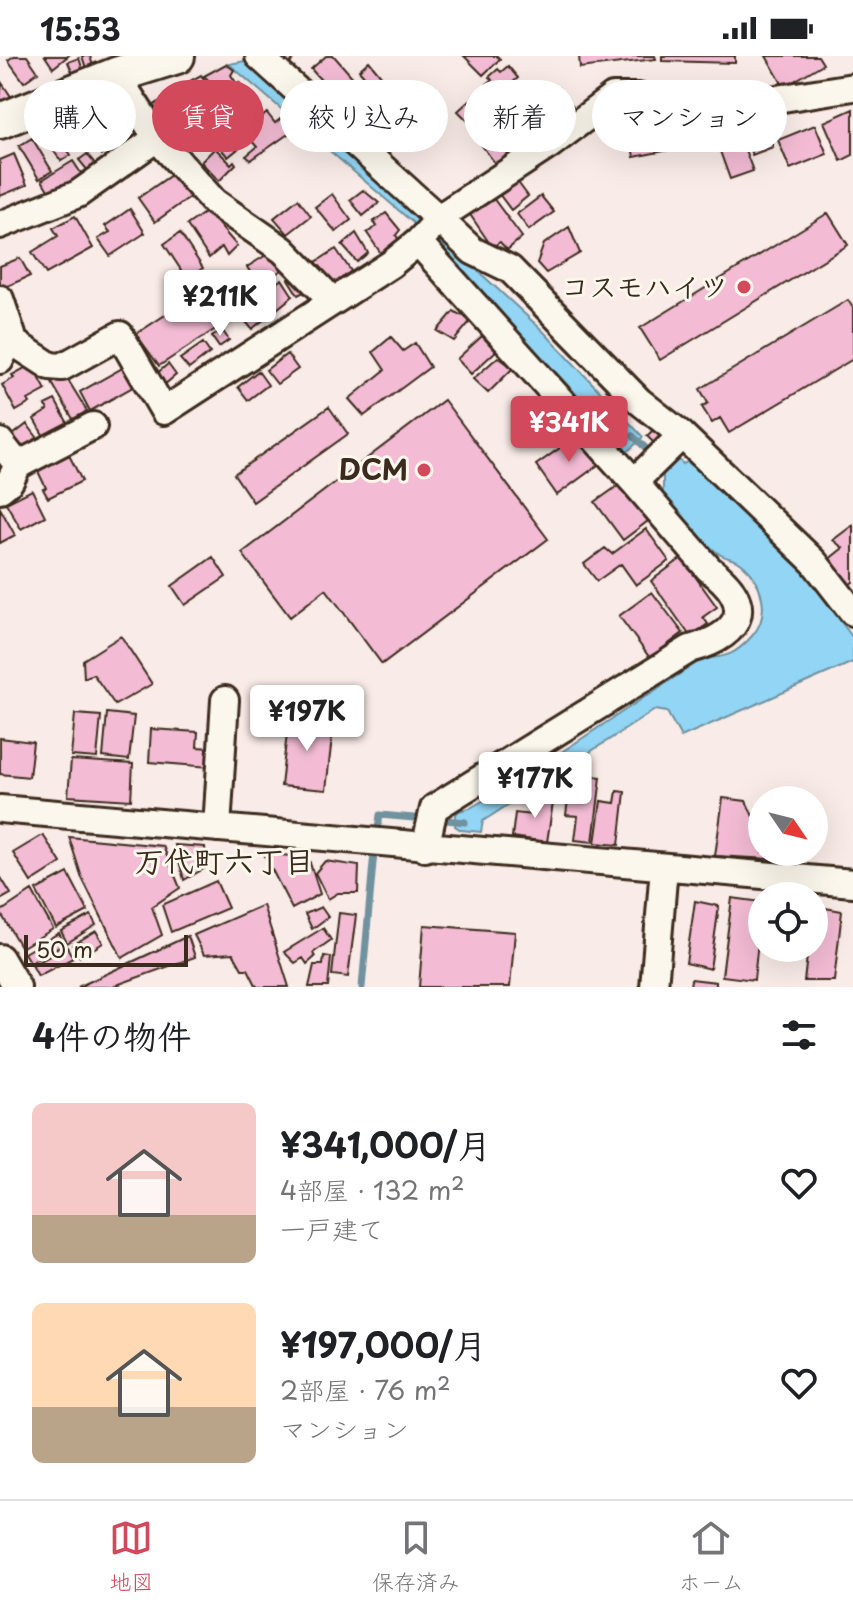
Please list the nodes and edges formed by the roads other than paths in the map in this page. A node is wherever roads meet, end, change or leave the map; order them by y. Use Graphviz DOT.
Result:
graph roads {
  1 [pos="177,56"];
  2 [pos="259,56"];
  3 [pos="116,75"];
  4 [pos="853,87"];
  5 [pos="0,121"];
  6 [pos="152,130"];
  7 [pos="152,142"];
  8 [pos="169,152"];
  9 [pos="0,225"];
  10 [pos="428,231"];
  11 [pos="0,299"];
  12 [pos="333,301"];
  13 [pos="5,340"];
  14 [pos="93,426"];
  15 [pos="0,442"];
  16 [pos="675,442"];
  17 [pos="18,465"];
  18 [pos="640,476"];
  19 [pos="0,489"];
  20 [pos="853,612"];
  21 [pos="225,700"];
  22 [pos="0,809"];
  23 [pos="217,828"];
  24 [pos="429,829"];
  25 [pos="664,867"];
  26 [pos="853,883"];
  27 [pos="0,958"];
  28 [pos="17,987"];
  29 [pos="654,987"];
  1 -- 3 [label="main road"];
  2 -- 10 [label="street"];
  3 -- 5 [label="main road"];
  3 -- 6 [label="street"];
  4 -- 10 [label="street"];
  7 -- 9 [label="street"];
  8 -- 12 [label="street"];
  10 -- 12 [label="street"];
  10 -- 16 [label="street"];
  10 -- 18 [label="street"];
  11 -- 13 [label="street"];
  12 -- 13 [label="street"];
  14 -- 17 [label="street"];
  15 -- 17 [label="street"];
  16 -- 18 [label="street"];
  16 -- 20 [label="street"];
  17 -- 19 [label="street"];
  18 -- 24 [label="street"];
  21 -- 23 [label="street"];
  22 -- 23 [label="street"];
  23 -- 24 [label="street"];
  24 -- 25 [label="street"];
  25 -- 26 [label="street"];
  25 -- 29 [label="street"];
  27 -- 28 [label="street"];
}
